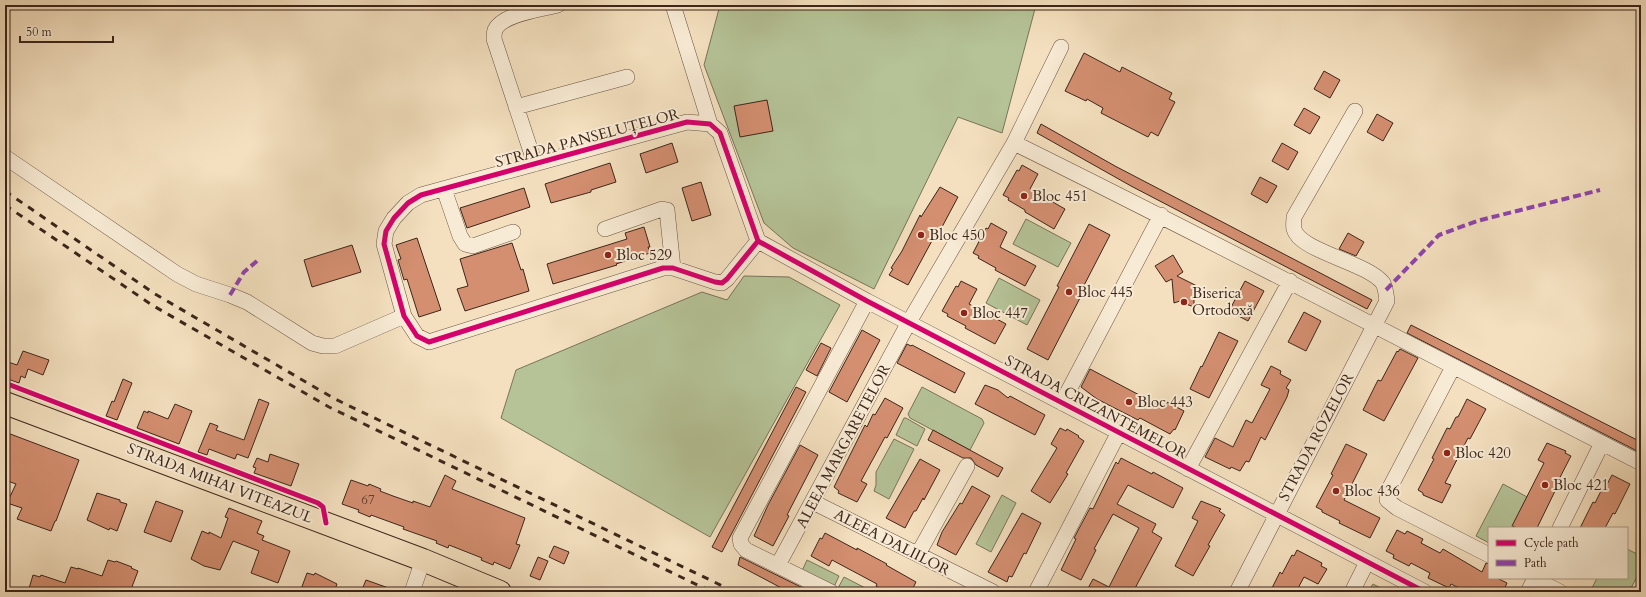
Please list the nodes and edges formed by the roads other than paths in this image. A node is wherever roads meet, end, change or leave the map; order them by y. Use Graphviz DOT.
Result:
graph roads {
  1 [pos="558,5"];
  2 [pos="673,5"];
  3 [pos="1061,47"];
  4 [pos="627,77"];
  5 [pos="516,107"];
  6 [pos="1355,111"];
  7 [pos="710,124"];
  8 [pos="1014,143"];
  9 [pos="5,157"];
  10 [pos="535,164"];
  11 [pos="444,189"];
  12 [pos="1161,215"];
  13 [pos="605,229"];
  14 [pos="513,232"];
  15 [pos="758,241"];
  16 [pos="673,268"];
  17 [pos="1290,281"];
  18 [pos="867,301"];
  19 [pos="404,316"];
  20 [pos="909,322"];
  21 [pos="1374,326"];
  22 [pos="1453,367"];
  23 [pos="5,403"];
  24 [pos="1062,403"];
  25 [pos="1118,432"];
  26 [pos="1602,443"];
  27 [pos="1641,463"];
  28 [pos="967,466"];
  29 [pos="1188,469"];
  30 [pos="813,502"];
  31 [pos="1276,515"];
  32 [pos="1560,527"];
  33 [pos="918,554"];
  34 [pos="1488,554"];
  35 [pos="423,560"];
  36 [pos="1367,562"];
  37 [pos="778,565"];
  38 [pos="1533,582"];
  39 [pos="412,592"];
  40 [pos="500,592"];
  41 [pos="831,592"];
  42 [pos="993,592"];
  43 [pos="1036,592"];
  44 [pos="1237,592"];
  45 [pos="1352,592"];
  46 [pos="1425,592"];
  47 [pos="1560,592"];
  1 -- 5 [label="street"];
  2 -- 7 [label="street"];
  3 -- 8 [label="street, ALEEA MARGARETELOR"];
  4 -- 5 [label="street"];
  5 -- 10 [label="street"];
  6 -- 21 [label="street, STRADA ROZELOR"];
  7 -- 10 [label="street, STRADA PANSELUȚELOR"];
  7 -- 15 [label="street"];
  8 -- 12 [label="street"];
  8 -- 20 [label="street, ALEEA MARGARETELOR"];
  9 -- 19 [label="street"];
  10 -- 11 [label="street, STRADA PANSELUȚELOR"];
  11 -- 14 [label="street"];
  11 -- 19 [label="street, STRADA PANSELUȚELOR"];
  12 -- 17 [label="street"];
  12 -- 24 [label="street, STRADA CRIZANTEMELOR"];
  13 -- 16 [label="street"];
  15 -- 16 [label="street, STRADA PANSELUȚELOR"];
  15 -- 18 [label="street, STRADA CRIZANTEMELOR"];
  16 -- 19 [label="street, STRADA PANSELUȚELOR"];
  17 -- 21 [label="street"];
  17 -- 29 [label="street"];
  18 -- 20 [label="street, STRADA CRIZANTEMELOR"];
  18 -- 37 [label="street"];
  20 -- 24 [label="street, STRADA CRIZANTEMELOR"];
  20 -- 30 [label="street, ALEEA MARGARETELOR"];
  21 -- 22 [label="street"];
  21 -- 31 [label="street, STRADA ROZELOR"];
  22 -- 26 [label="street"];
  22 -- 34 [label="street"];
  23 -- 35 [label="highway, STRADA MIHAI VITEAZUL"];
  24 -- 25 [label="street, STRADA CRIZANTEMELOR"];
  25 -- 29 [label="street, STRADA CRIZANTEMELOR"];
  25 -- 43 [label="street"];
  26 -- 27 [label="street"];
  26 -- 32 [label="street"];
  28 -- 33 [label="street"];
  29 -- 31 [label="street, STRADA CRIZANTEMELOR"];
  30 -- 33 [label="street, ALEEA DALIILOR"];
  30 -- 37 [label="street, ALEEA MARGARETELOR"];
  31 -- 36 [label="street, STRADA CRIZANTEMELOR"];
  31 -- 44 [label="street, STRADA ROZELOR"];
  33 -- 42 [label="street, ALEEA DALIILOR"];
  35 -- 39 [label="street"];
  35 -- 40 [label="highway, STRADA MIHAI VITEAZUL"];
  36 -- 45 [label="street"];
  36 -- 46 [label="street, STRADA CRIZANTEMELOR"];
  37 -- 41 [label="street"];
  38 -- 47 [label="street"];
}
